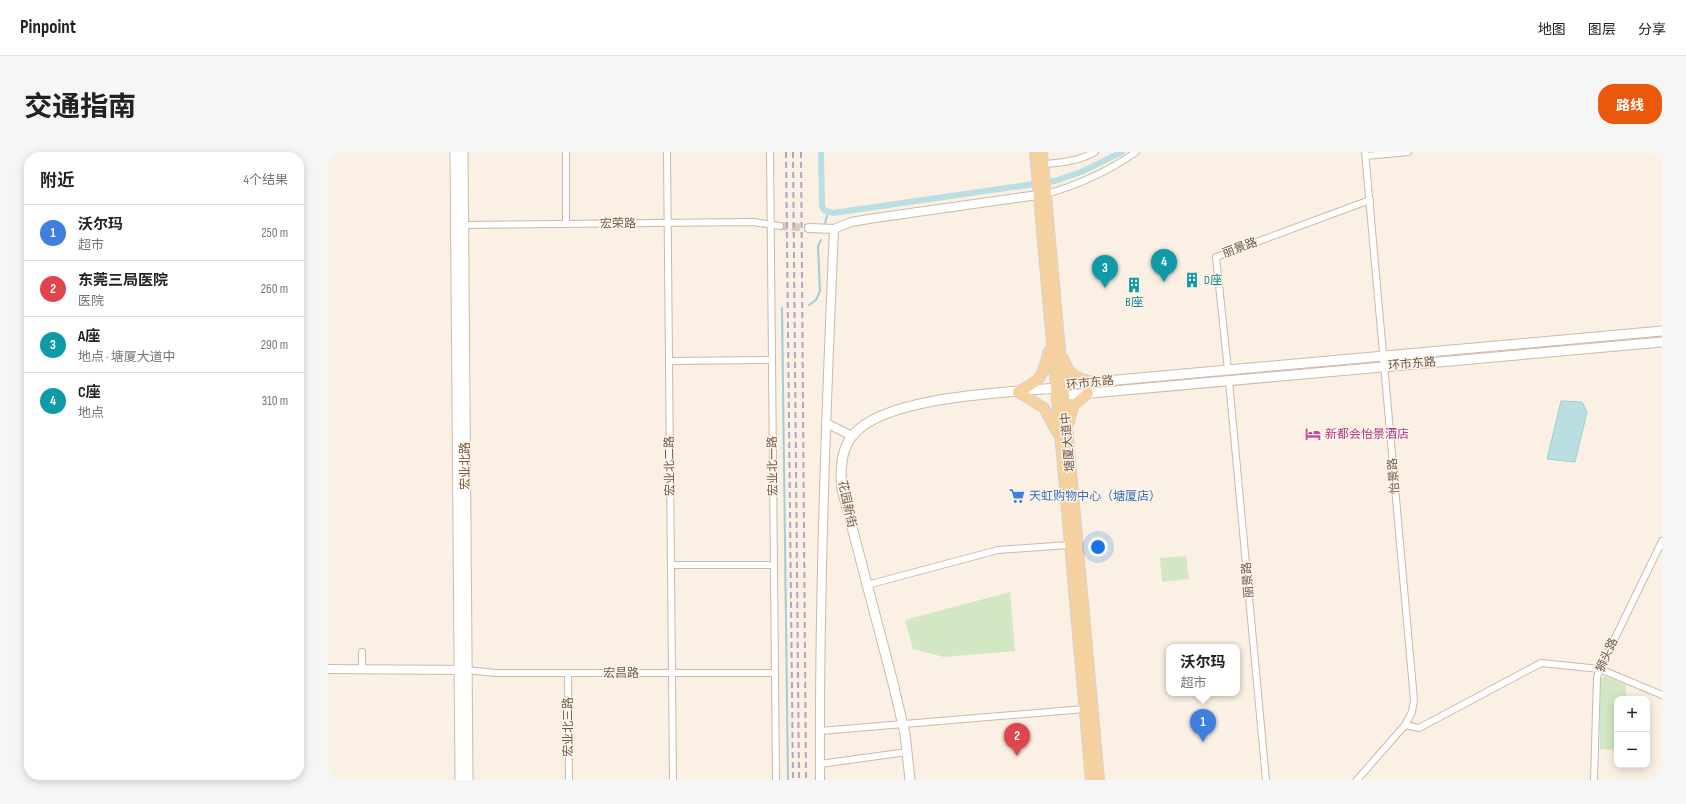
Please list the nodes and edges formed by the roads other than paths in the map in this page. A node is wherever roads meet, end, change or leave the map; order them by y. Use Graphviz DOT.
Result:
graph roads {
  1 [pos="455,152"];
  2 [pos="463,152"];
  3 [pos="566,152"];
  4 [pos="667,152"];
  5 [pos="770,152"];
  6 [pos="1035,152"];
  7 [pos="1042,152"];
  8 [pos="1095,152"];
  9 [pos="1136,152"];
  10 [pos="1408,152"];
  11 [pos="1366,154"];
  12 [pos="1041,168"];
  13 [pos="1042,192"];
  14 [pos="1370,200"];
  15 [pos="668,223"];
  16 [pos="566,224"];
  17 [pos="771,224"];
  18 [pos="459,226"];
  19 [pos="780,226"];
  20 [pos="809,228"];
  21 [pos="834,229"];
  22 [pos="1662,331"];
  23 [pos="1662,342"];
  24 [pos="1055,343"];
  25 [pos="1383,356"];
  26 [pos="772,360"];
  27 [pos="669,361"];
  28 [pos="1384,367"];
  29 [pos="1228,370"];
  30 [pos="1229,381"];
  31 [pos="1093,382"];
  32 [pos="1059,387"];
  33 [pos="1018,392"];
  34 [pos="1088,393"];
  35 [pos="1063,396"];
  36 [pos="826,423"];
  37 [pos="852,436"];
  38 [pos="1063,438"];
  39 [pos="1662,541"];
  40 [pos="1070,545"];
  41 [pos="671,565"];
  42 [pos="774,565"];
  43 [pos="867,585"];
  44 [pos="362,652"];
  45 [pos="328,669"];
  46 [pos="362,669"];
  47 [pos="1600,669"];
  48 [pos="463,670"];
  49 [pos="568,673"];
  50 [pos="672,673"];
  51 [pos="775,673"];
  52 [pos="1662,695"];
  53 [pos="1084,709"];
  54 [pos="902,724"];
  55 [pos="1406,725"];
  56 [pos="820,731"];
  57 [pos="907,752"];
  58 [pos="820,764"];
  59 [pos="460,780"];
  60 [pos="468,780"];
  61 [pos="569,780"];
  62 [pos="673,780"];
  63 [pos="776,780"];
  64 [pos="820,780"];
  65 [pos="910,780"];
  66 [pos="1091,780"];
  67 [pos="1099,780"];
  68 [pos="1266,780"];
  69 [pos="1357,780"];
  70 [pos="1594,780"];
  1 -- 18 [label="main road, 宏业北路"];
  2 -- 18 [label="main road, 宏业北路"];
  3 -- 16 [label="street"];
  4 -- 15 [label="street, 宏业北二路"];
  5 -- 17 [label="street, 宏业北一路"];
  6 -- 12 [label="main road, 塘厦大道中"];
  7 -- 12 [label="main road, 塘厦大道中"];
  8 -- 12 [label="street"];
  9 -- 13 [label="street"];
  10 -- 11 [label="street"];
  11 -- 14 [label="street, 怡景路"];
  12 -- 13 [label="main road, 塘厦大道中"];
  13 -- 21 [label="street"];
  13 -- 24 [label="main road, 塘厦大道中"];
  14 -- 25 [label="street, 怡景路"];
  14 -- 29 [label="street, 丽景路"];
  15 -- 16 [label="street, 宏荣路"];
  15 -- 17 [label="street, 宏荣路"];
  15 -- 27 [label="street, 宏业北二路"];
  16 -- 18 [label="street, 宏荣路"];
  17 -- 19 [label="street, 宏荣路"];
  17 -- 26 [label="street, 宏业北一路"];
  18 -- 48 [label="main road, 宏业北路"];
  20 -- 21 [label="street"];
  21 -- 36 [label="street"];
  22 -- 25 [label="main road, 环市东路"];
  23 -- 28 [label="main road, 环市东路"];
  24 -- 31 [label="main road"];
  24 -- 32 [label="main road, 塘厦大道中"];
  24 -- 33 [label="main road"];
  25 -- 28 [label="street, 怡景路"];
  25 -- 29 [label="main road, 环市东路"];
  26 -- 27 [label="street"];
  26 -- 42 [label="street, 宏业北一路"];
  27 -- 41 [label="street, 宏业北二路"];
  28 -- 30 [label="main road, 环市东路"];
  28 -- 55 [label="street, 怡景路"];
  29 -- 31 [label="main road, 环市东路"];
  30 -- 34 [label="main road, 环市东路"];
  30 -- 68 [label="street, 丽景路"];
  31 -- 32 [label="main road, 环市东路"];
  32 -- 33 [label="main road, 花园新街"];
  32 -- 35 [label="main road, 塘厦大道中"];
  32 -- 38 [label="main road, 塘厦大道中"];
  33 -- 37 [label="main road, 花园新街"];
  33 -- 38 [label="main road"];
  34 -- 35 [label="main road, 环市东路"];
  34 -- 38 [label="main road"];
  35 -- 38 [label="main road, 塘厦大道中"];
  36 -- 37 [label="street"];
  36 -- 56 [label="street"];
  37 -- 43 [label="main road, 花园新街"];
  38 -- 40 [label="main road, 塘厦大道中"];
  38 -- 67 [label="main road, 塘厦大道中"];
  39 -- 47 [label="street, 狮头路"];
  40 -- 43 [label="street"];
  40 -- 53 [label="main road, 塘厦大道中"];
  41 -- 42 [label="street"];
  41 -- 50 [label="street, 宏业北二路"];
  42 -- 51 [label="street, 宏业北一路"];
  43 -- 54 [label="main road, 花园新街"];
  44 -- 46 [label="street"];
  45 -- 46 [label="street"];
  46 -- 48 [label="street"];
  47 -- 52 [label="street"];
  47 -- 55 [label="street"];
  47 -- 70 [label="street, 狮头路"];
  48 -- 49 [label="street, 宏昌路"];
  48 -- 59 [label="main road, 宏业北路"];
  48 -- 60 [label="main road, 宏业北路"];
  49 -- 50 [label="street, 宏昌路"];
  49 -- 61 [label="street, 宏业北三路"];
  50 -- 51 [label="street, 宏昌路"];
  50 -- 62 [label="street, 宏业北二路"];
  51 -- 63 [label="street, 宏业北一路"];
  53 -- 54 [label="street"];
  53 -- 66 [label="main road, 塘厦大道中"];
  54 -- 56 [label="street"];
  54 -- 57 [label="main road, 花园新街"];
  55 -- 69 [label="street, 怡景路"];
  56 -- 58 [label="street"];
  57 -- 58 [label="street"];
  57 -- 65 [label="main road, 花园新街"];
  58 -- 64 [label="street"];
}
